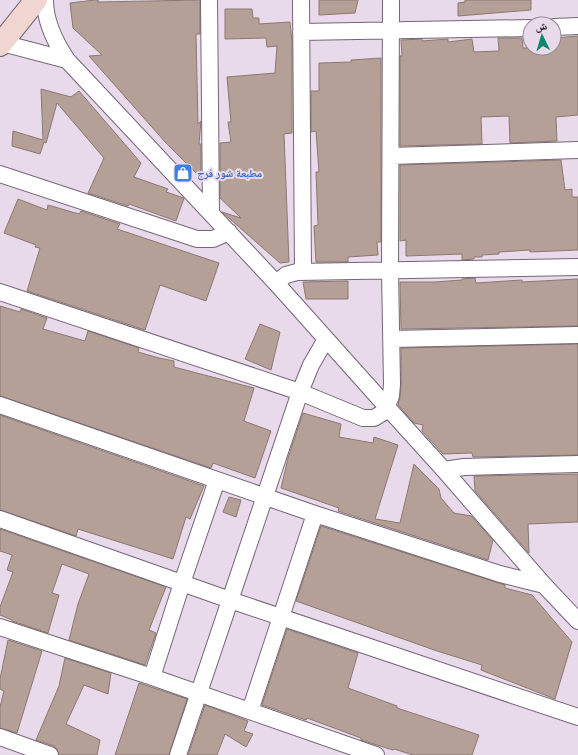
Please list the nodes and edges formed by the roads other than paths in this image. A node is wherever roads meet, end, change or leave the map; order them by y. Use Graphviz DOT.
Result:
graph roads {
  1 [pos="208,0"];
  2 [pos="301,0"];
  3 [pos="391,0"];
  4 [pos="37,1"];
  5 [pos="578,26"];
  6 [pos="562,27"];
  7 [pos="522,28"];
  8 [pos="391,31"];
  9 [pos="301,32"];
  10 [pos="1,44"];
  11 [pos="67,60"];
  12 [pos="578,150"];
  13 [pos="391,156"];
  14 [pos="0,174"];
  15 [pos="211,212"];
  16 [pos="229,232"];
  17 [pos="578,267"];
  18 [pos="390,271"];
  19 [pos="303,272"];
  20 [pos="276,283"];
  21 [pos="0,292"];
  22 [pos="578,335"];
  23 [pos="326,339"];
  24 [pos="392,339"];
  25 [pos="300,392"];
  26 [pos="0,404"];
  27 [pos="387,407"];
  28 [pos="578,464"];
  29 [pos="444,470"];
  30 [pos="217,480"];
  31 [pos="265,496"];
  32 [pos="315,514"];
  33 [pos="0,519"];
  34 [pos="182,583"];
  35 [pos="544,585"];
  36 [pos="230,600"];
  37 [pos="281,617"];
  38 [pos="578,621"];
  39 [pos="0,628"];
  40 [pos="152,677"];
  41 [pos="199,693"];
  42 [pos="250,711"];
  43 [pos="578,717"];
  44 [pos="0,737"];
  45 [pos="50,755"];
  46 [pos="178,755"];
  47 [pos="376,755"];
  1 -- 15 [label="street"];
  2 -- 9 [label="street"];
  3 -- 8 [label="street"];
  4 -- 10 [label="main road"];
  4 -- 11 [label="street"];
  5 -- 6 [label="street"];
  7 -- 8 [label="street"];
  8 -- 9 [label="street"];
  8 -- 13 [label="street"];
  9 -- 19 [label="street"];
  10 -- 11 [label="street"];
  11 -- 15 [label="street"];
  12 -- 13 [label="street"];
  13 -- 18 [label="street"];
  14 -- 16 [label="street"];
  15 -- 16 [label="street"];
  16 -- 20 [label="street"];
  17 -- 18 [label="street"];
  18 -- 19 [label="street"];
  18 -- 24 [label="street"];
  19 -- 20 [label="street"];
  20 -- 23 [label="street"];
  21 -- 25 [label="street"];
  22 -- 24 [label="street"];
  23 -- 25 [label="street"];
  23 -- 27 [label="street"];
  24 -- 27 [label="street"];
  25 -- 27 [label="street"];
  25 -- 31 [label="street"];
  26 -- 30 [label="street"];
  27 -- 29 [label="street"];
  28 -- 29 [label="street"];
  29 -- 35 [label="street"];
  30 -- 31 [label="street"];
  30 -- 34 [label="street"];
  31 -- 32 [label="street"];
  31 -- 36 [label="street"];
  32 -- 35 [label="street"];
  32 -- 37 [label="street"];
  33 -- 34 [label="street"];
  34 -- 36 [label="street"];
  34 -- 40 [label="street"];
  35 -- 38 [label="street"];
  36 -- 37 [label="street"];
  36 -- 41 [label="street"];
  37 -- 42 [label="street"];
  37 -- 43 [label="street"];
  39 -- 40 [label="street"];
  40 -- 41 [label="street"];
  41 -- 42 [label="street"];
  41 -- 46 [label="street"];
  42 -- 47 [label="street"];
  44 -- 45 [label="street"];
}
